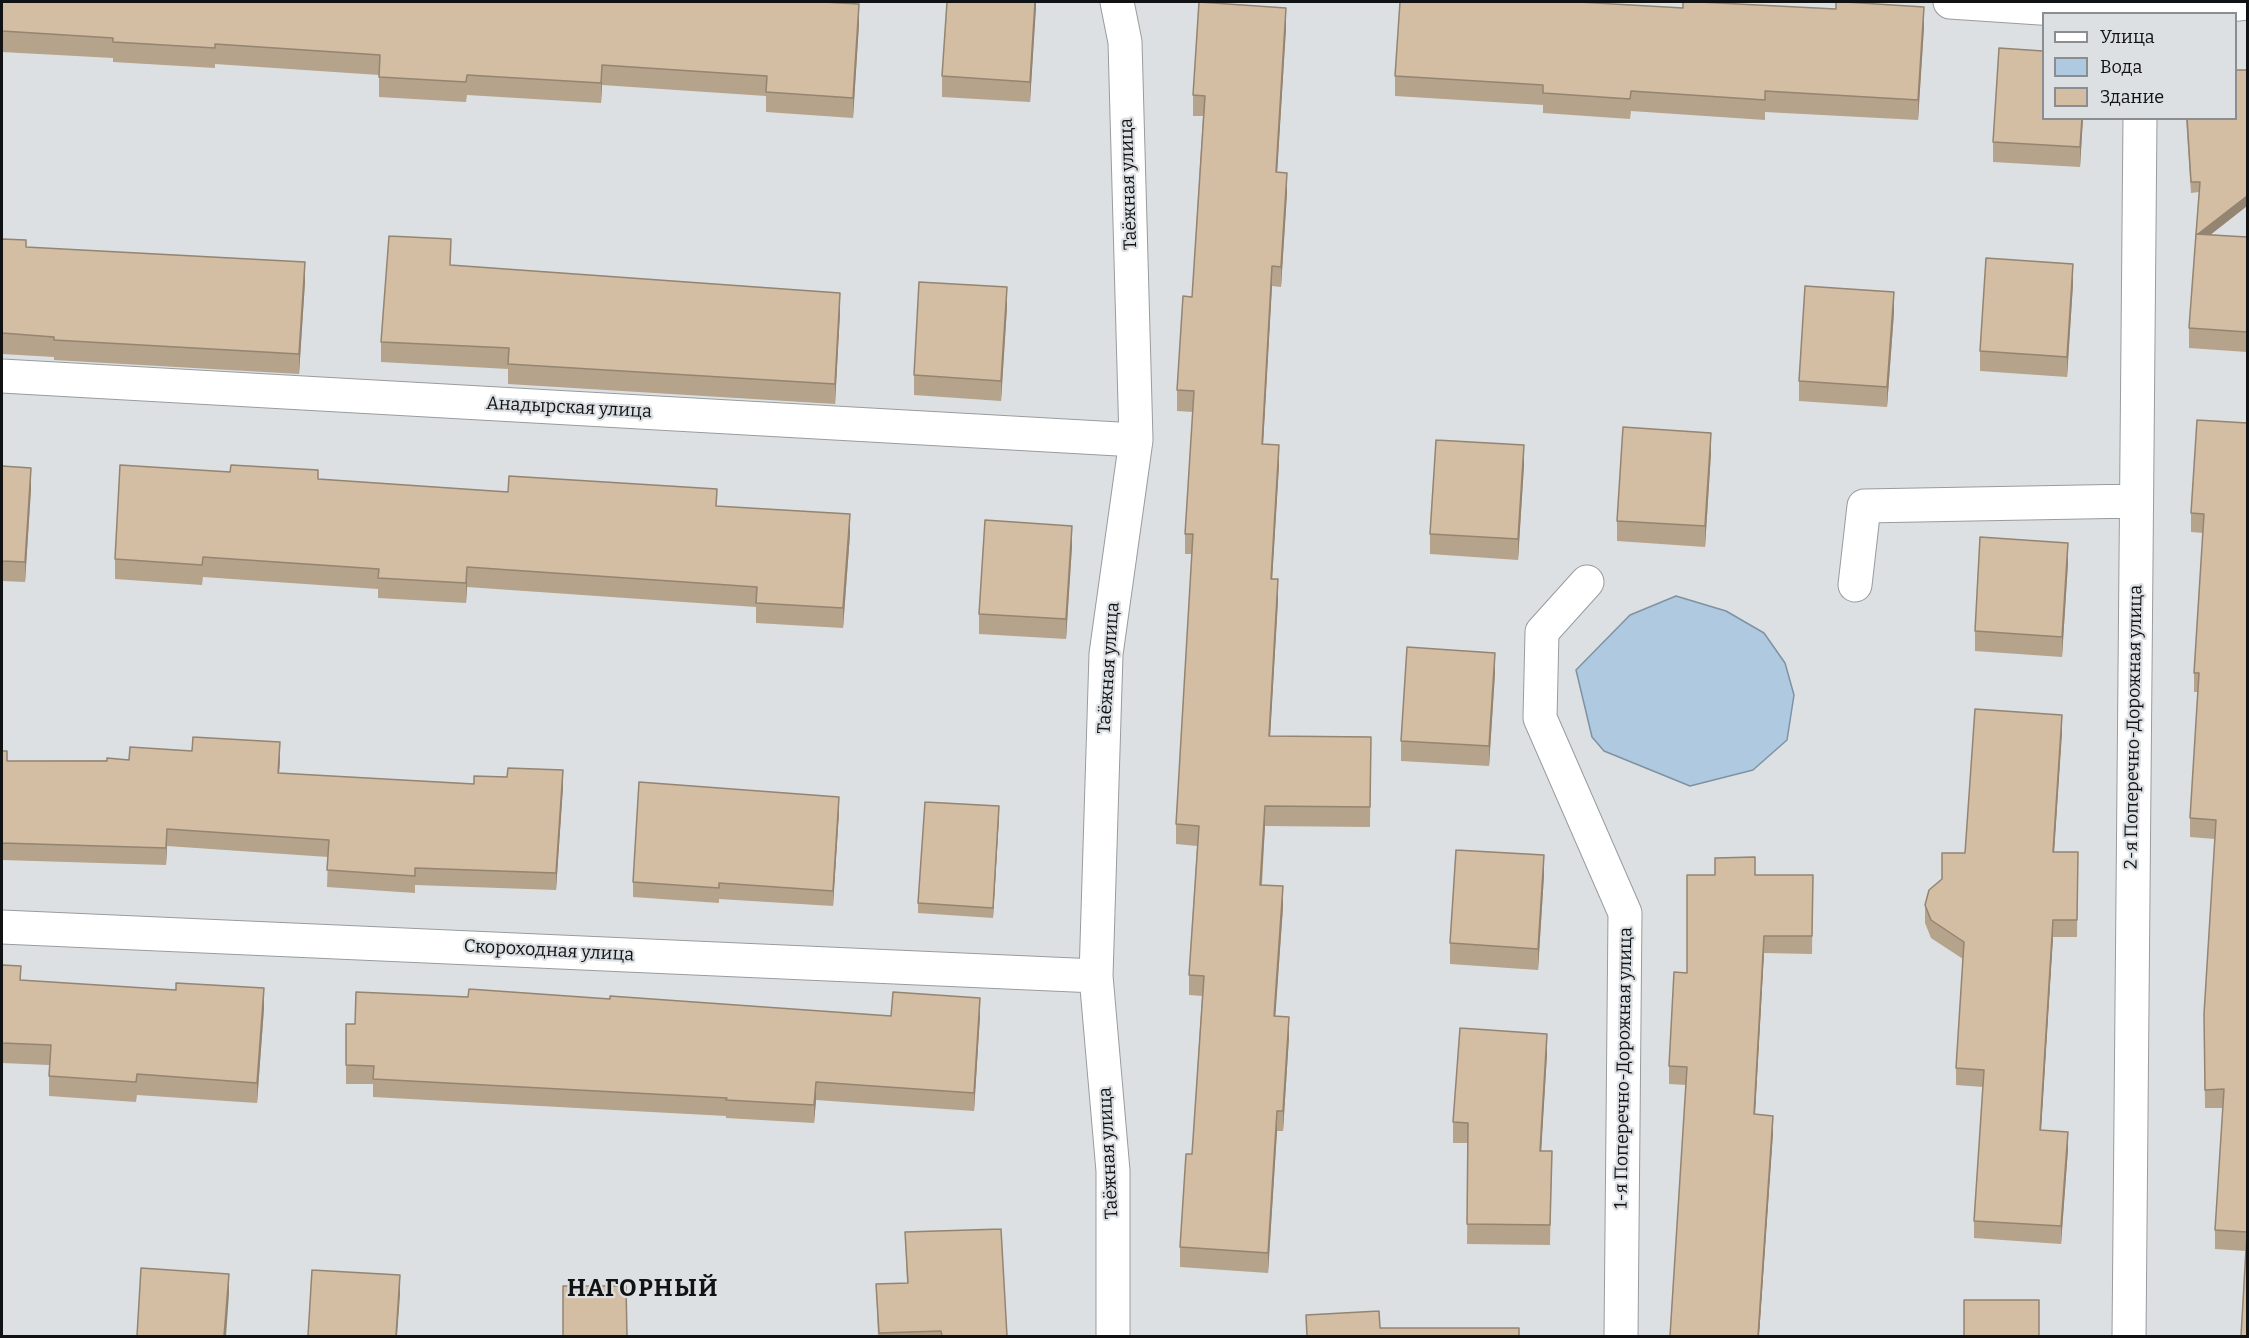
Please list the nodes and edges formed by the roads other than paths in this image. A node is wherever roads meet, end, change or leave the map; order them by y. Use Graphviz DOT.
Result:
graph roads {
  1 [pos="1118,2"];
  2 [pos="1950,2"];
  3 [pos="2247,3"];
  4 [pos="2100,12"];
  5 [pos="2166,12"];
  6 [pos="2140,120"];
  7 [pos="2,376"];
  8 [pos="1136,440"];
  9 [pos="2136,501"];
  10 [pos="1587,582"];
  11 [pos="1855,585"];
  12 [pos="2,927"];
  13 [pos="1096,976"];
  14 [pos="1113,1336"];
  15 [pos="1621,1336"];
  16 [pos="2129,1336"];
  1 -- 8 [label="street, Таёжная улица"];
  2 -- 4 [label="street"];
  3 -- 5 [label="street"];
  6 -- 9 [label="street, 2-я Поперечно-Дорожная улица"];
  7 -- 8 [label="street, Анадырская улица"];
  8 -- 13 [label="street, Таёжная улица"];
  9 -- 11 [label="street"];
  9 -- 16 [label="street, 2-я Поперечно-Дорожная улица"];
  10 -- 15 [label="street, 1-я Поперечно-Дорожная улица"];
  12 -- 13 [label="street, Скороходная улица"];
  13 -- 14 [label="street, Таёжная улица"];
}
